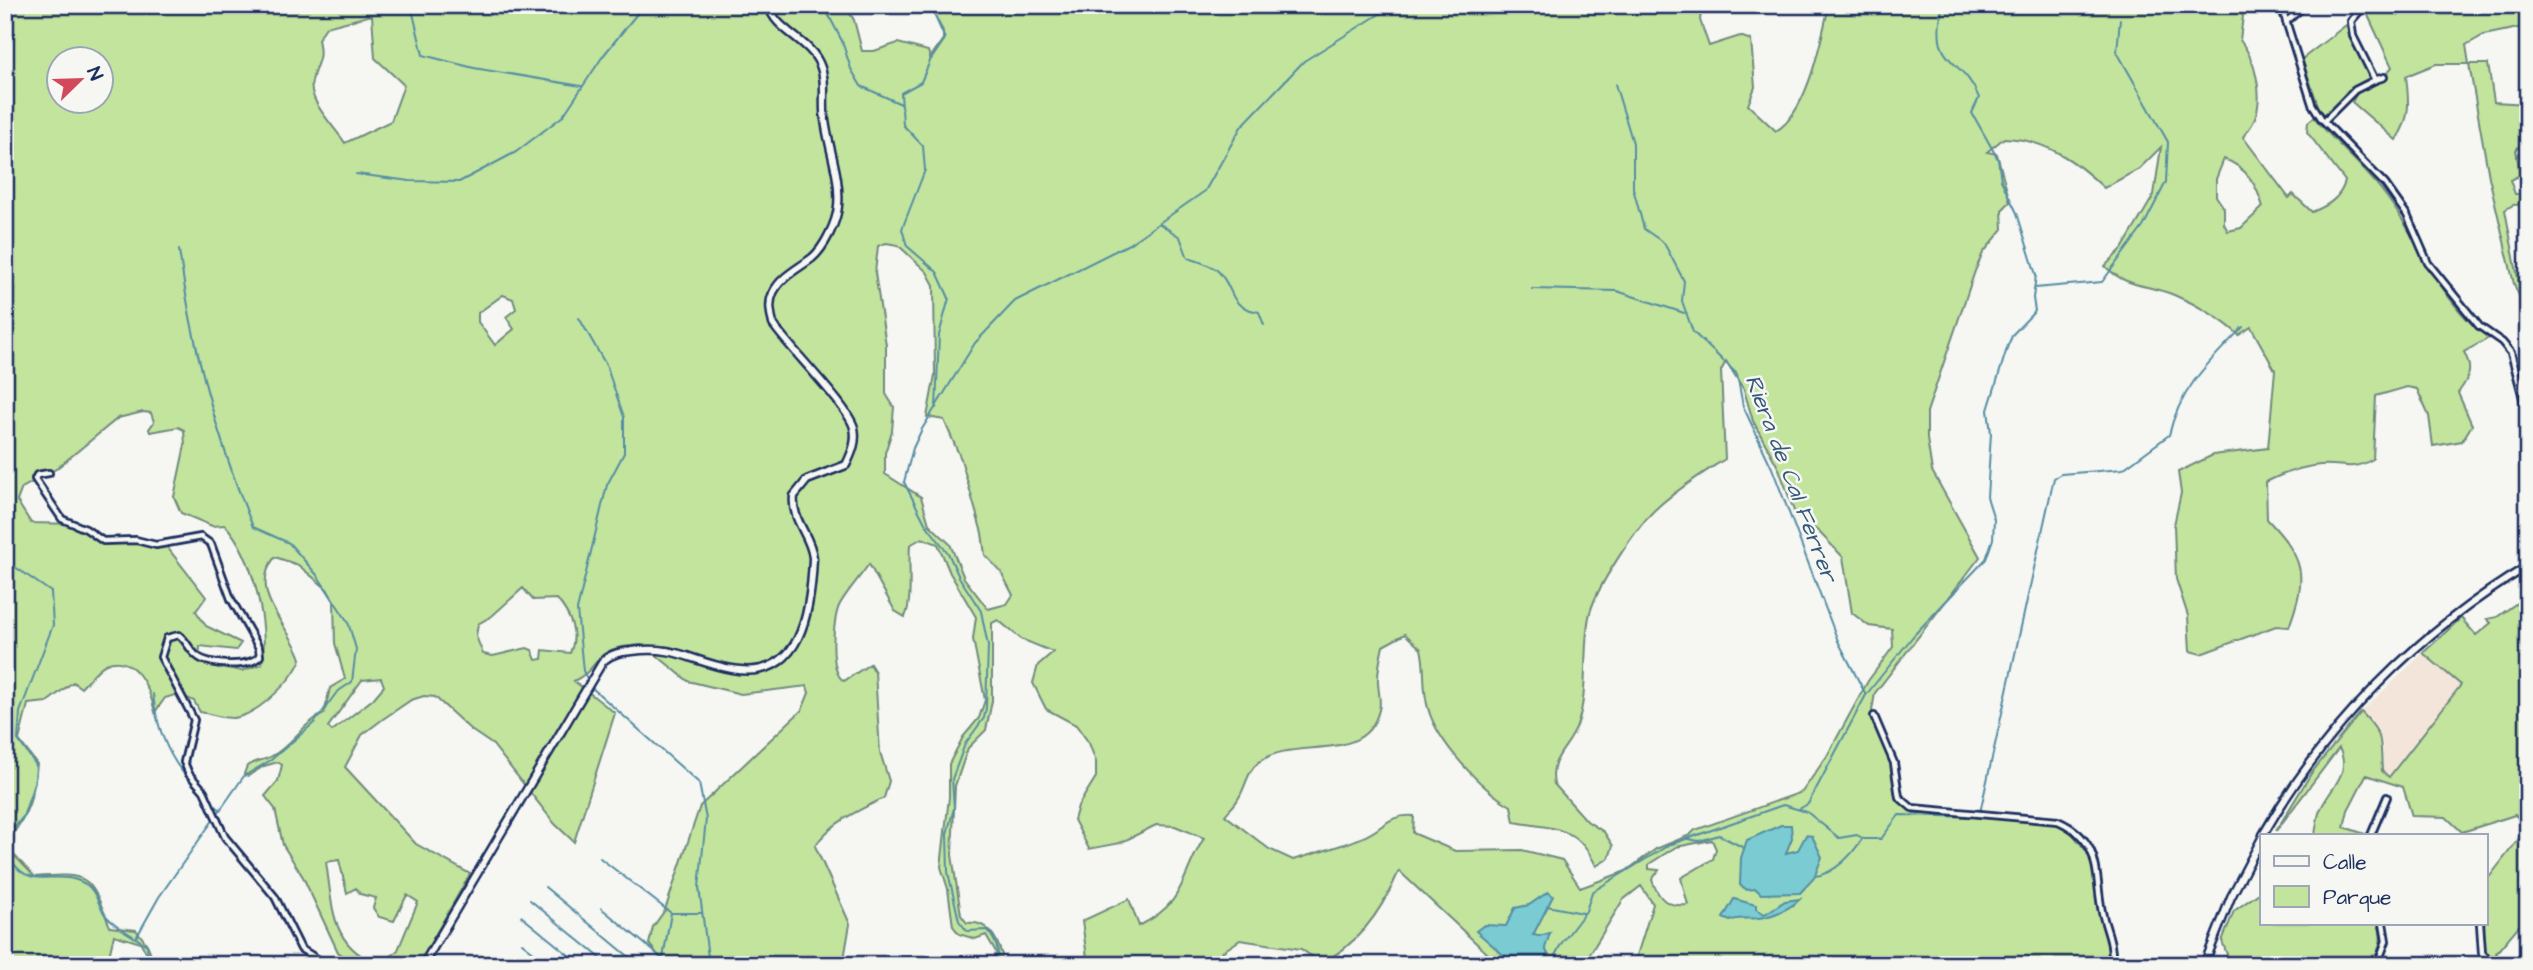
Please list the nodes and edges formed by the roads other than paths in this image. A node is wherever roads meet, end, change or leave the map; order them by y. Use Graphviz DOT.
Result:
graph roads {
  1 [pos="769,5"];
  2 [pos="2281,5"];
  3 [pos="2305,5"];
  4 [pos="2365,5"];
  5 [pos="2286,22"];
  6 [pos="2384,77"];
  7 [pos="2375,80"];
  8 [pos="2324,121"];
  9 [pos="2528,417"];
  10 [pos="49,474"];
  11 [pos="2528,566"];
  12 [pos="1874,716"];
  13 [pos="2387,797"];
  14 [pos="2372,833"];
  15 [pos="2264,834"];
  16 [pos="2260,841"];
  17 [pos="2383,925"];
  18 [pos="2480,925"];
  19 [pos="327,965"];
  20 [pos="423,965"];
  21 [pos="2112,965"];
  22 [pos="2204,965"];
  23 [pos="2377,965"];
  24 [pos="2499,965"];
  1 -- 20 [label="main road"];
  2 -- 5 [label="street"];
  3 -- 5 [label="street"];
  4 -- 7 [label="street"];
  5 -- 8 [label="street"];
  6 -- 7 [label="street"];
  7 -- 8 [label="street"];
  8 -- 9 [label="street"];
  10 -- 19 [label="street"];
  11 -- 15 [label="main road"];
  12 -- 21 [label="street"];
  13 -- 14 [label="street"];
  16 -- 22 [label="main road"];
  17 -- 23 [label="street"];
  18 -- 24 [label="street"];
}
